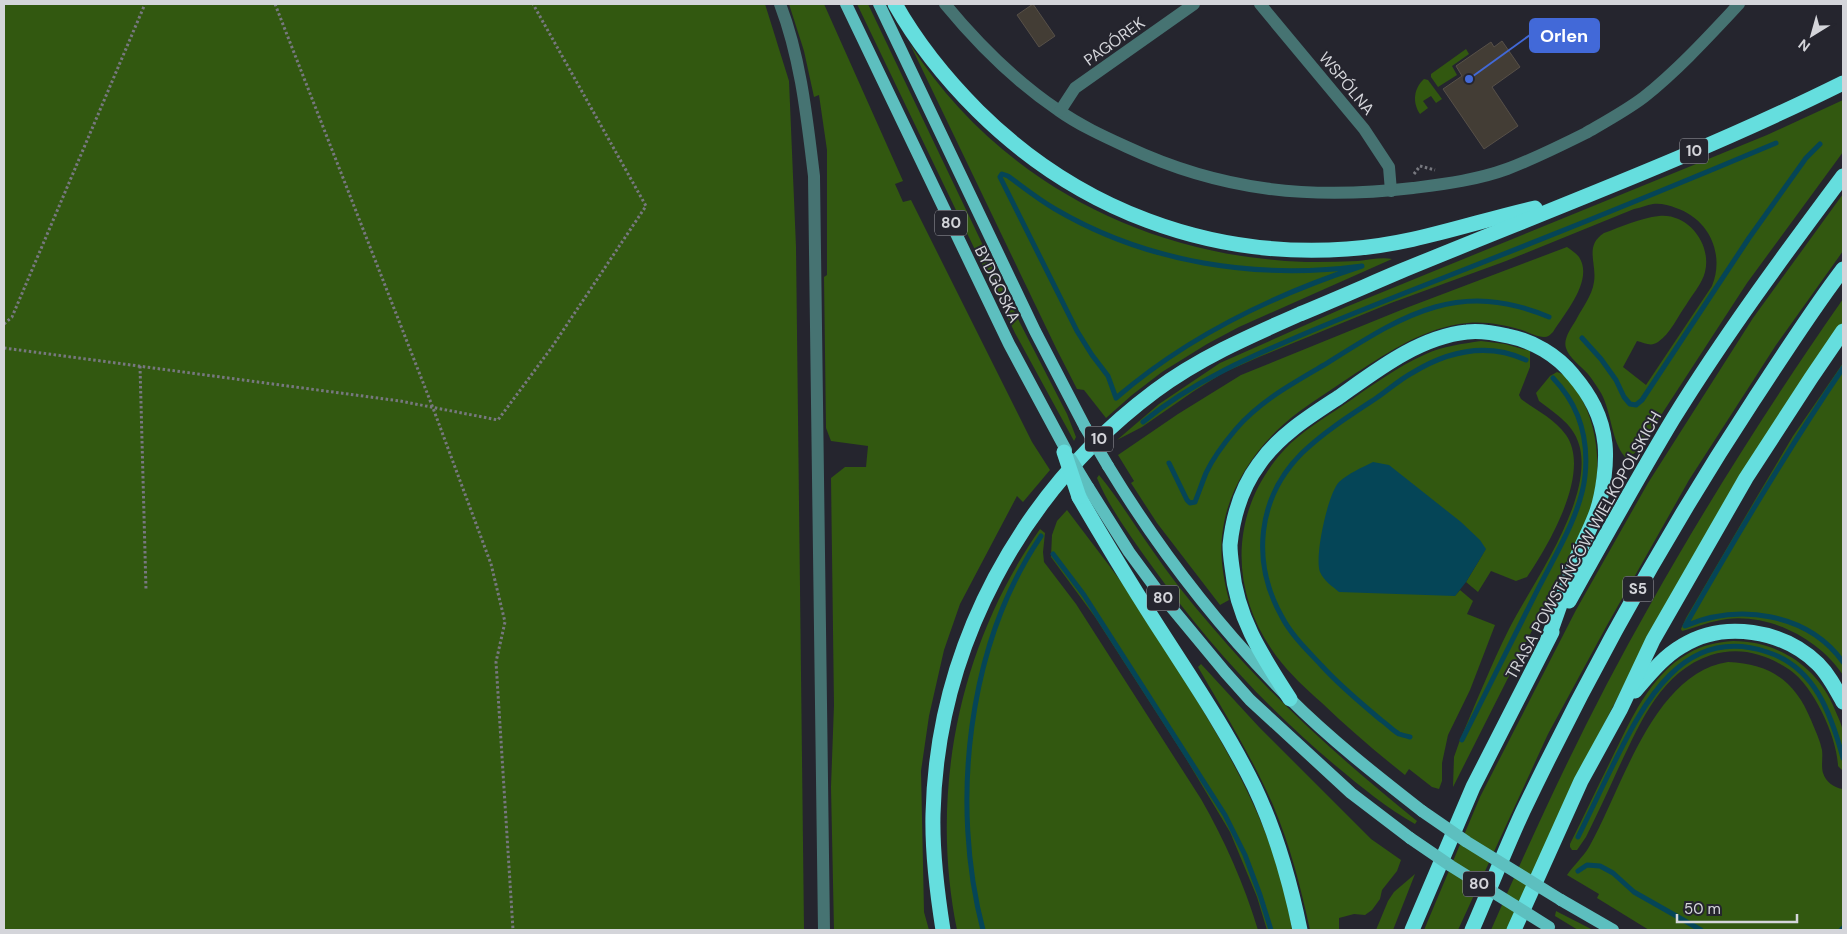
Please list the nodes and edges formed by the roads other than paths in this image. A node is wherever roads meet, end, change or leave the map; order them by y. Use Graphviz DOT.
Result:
graph roads {
  1 [pos="780,4"];
  2 [pos="846,4"];
  3 [pos="878,4"];
  4 [pos="895,4"];
  5 [pos="945,4"];
  6 [pos="1194,4"];
  7 [pos="1260,4"];
  8 [pos="1739,4"];
  9 [pos="1843,83"];
  10 [pos="1060,111"];
  11 [pos="1843,176"];
  12 [pos="1391,191"];
  13 [pos="1576,199"];
  14 [pos="1843,269"];
  15 [pos="1843,331"];
  16 [pos="1063,448"];
  17 [pos="1083,492"];
  18 [pos="1548,639"];
  19 [pos="1290,699"];
  20 [pos="1843,702"];
  21 [pos="1620,710"];
  22 [pos="1552,929"];
  23 [pos="824,930"];
  24 [pos="943,930"];
  25 [pos="1300,930"];
  26 [pos="1412,930"];
  27 [pos="1472,930"];
  28 [pos="1514,930"];
  29 [pos="1612,930"];
  1 -- 23 [label="street"];
  2 -- 16 [label="main road, BYDGOSKA / 80"];
  3 -- 19 [label="main road, 80, bridge"];
  4 -- 13 [label="highway"];
  5 -- 10 [label="street"];
  6 -- 10 [label="street, PAGÓREK"];
  7 -- 12 [label="street, WSPÓLNA"];
  8 -- 12 [label="street"];
  9 -- 13 [label="highway, 10"];
  10 -- 12 [label="street"];
  11 -- 18 [label="highway, TRASA POWSTAŃCÓW WIELKOPOLSKICH"];
  13 -- 24 [label="highway, 10"];
  14 -- 27 [label="highway, S5"];
  15 -- 21 [label="highway"];
  16 -- 17 [label="highway, bridge"];
  17 -- 22 [label="main road, 80, bridge"];
  17 -- 25 [label="highway"];
  18 -- 19 [label="highway"];
  18 -- 26 [label="highway, TRASA POWSTAŃCÓW WIELKOPOLSKICH"];
  19 -- 29 [label="main road, 80, bridge"];
  20 -- 21 [label="highway"];
  21 -- 28 [label="highway"];
}
